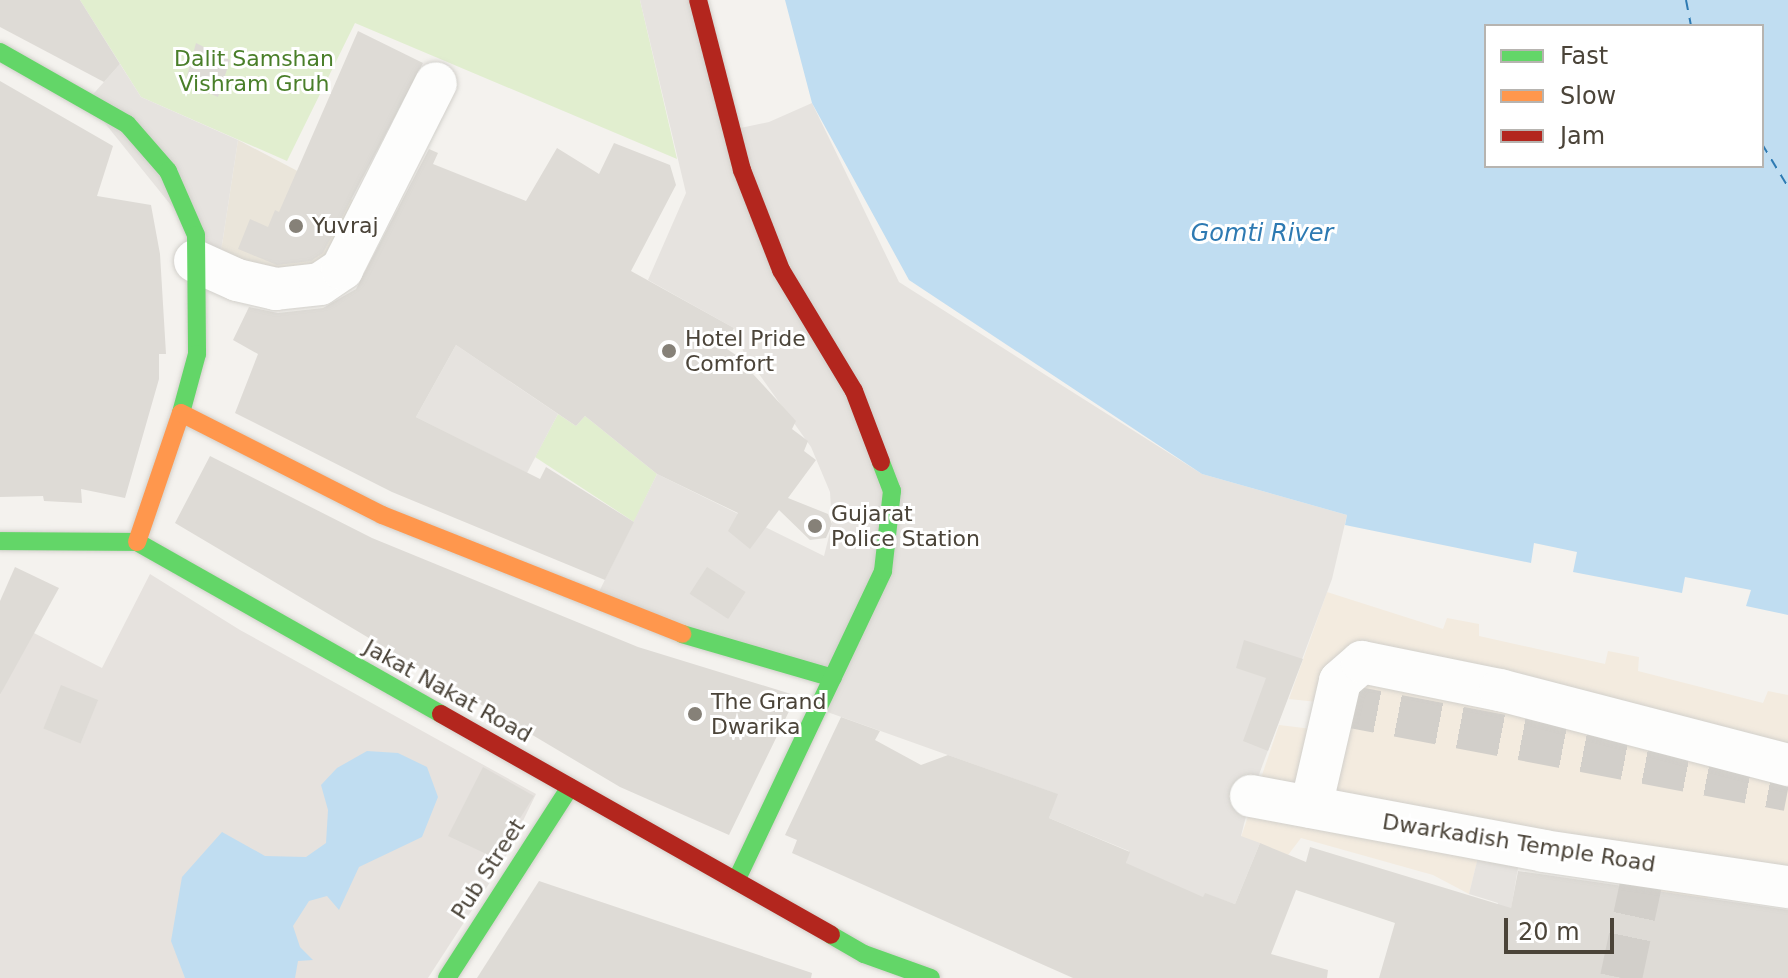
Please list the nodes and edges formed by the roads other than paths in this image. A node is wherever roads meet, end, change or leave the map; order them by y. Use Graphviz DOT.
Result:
graph roads {
  1 [pos="698,0"];
  2 [pos="0,52"];
  3 [pos="436,83"];
  4 [pos="195,261"];
  5 [pos="181,413"];
  6 [pos="0,541"];
  7 [pos="137,542"];
  8 [pos="833,678"];
  9 [pos="1788,765"];
  10 [pos="570,787"];
  11 [pos="1251,796"];
  12 [pos="1311,807"];
  13 [pos="736,881"];
  14 [pos="1788,887"];
  15 [pos="447,978"];
  16 [pos="931,978"];
  1 -- 8 [label="main road"];
  2 -- 4 [label="main road"];
  3 -- 4 [label="street"];
  4 -- 5 [label="main road"];
  5 -- 7 [label="main road"];
  5 -- 8 [label="main road"];
  6 -- 7 [label="main road"];
  7 -- 10 [label="main road, Jakat Nakat Road"];
  8 -- 13 [label="main road"];
  9 -- 12 [label="street"];
  10 -- 13 [label="main road, Jakat Nakat Road"];
  10 -- 15 [label="main road, Pub Street"];
  11 -- 12 [label="street, Dwarkadish Temple Road"];
  12 -- 14 [label="street, Dwarkadish Temple Road"];
  13 -- 16 [label="main road, Jakat Nakat Road"];
}
